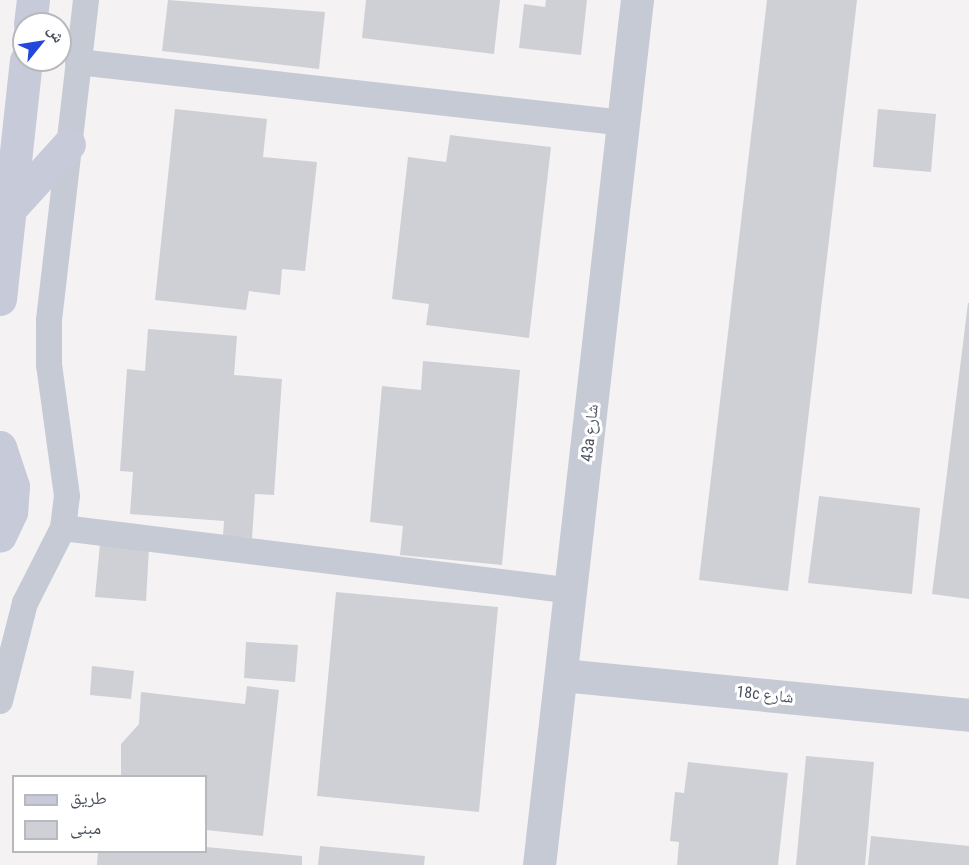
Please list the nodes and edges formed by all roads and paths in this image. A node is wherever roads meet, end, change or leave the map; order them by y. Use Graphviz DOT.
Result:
graph roads {
  1 [pos="86,0"];
  2 [pos="637,0"];
  3 [pos="78,62"];
  4 [pos="25,72"];
  5 [pos="624,123"];
  6 [pos="69,144"];
  7 [pos="9,210"];
  8 [pos="0,299"];
  9 [pos="0,447"];
  10 [pos="63,528"];
  11 [pos="0,536"];
  12 [pos="573,591"];
  13 [pos="562,675"];
  14 [pos="0,701"];
  15 [pos="969,715"];
  16 [pos="539,865"];
  1 -- 3 [label="lane"];
  2 -- 5 [label="street, 43a شارع"];
  3 -- 5 [label="lane"];
  3 -- 6 [label="lane"];
  4 -- 7 [label="main road"];
  5 -- 12 [label="street, 43a شارع"];
  6 -- 7 [label="main road"];
  6 -- 10 [label="lane"];
  7 -- 8 [label="main road"];
  9 -- 11 [label="main road"];
  10 -- 12 [label="lane"];
  10 -- 14 [label="lane"];
  12 -- 13 [label="street, 43a شارع"];
  13 -- 15 [label="street, 18c شارع"];
  13 -- 16 [label="street, 43a شارع"];
}
